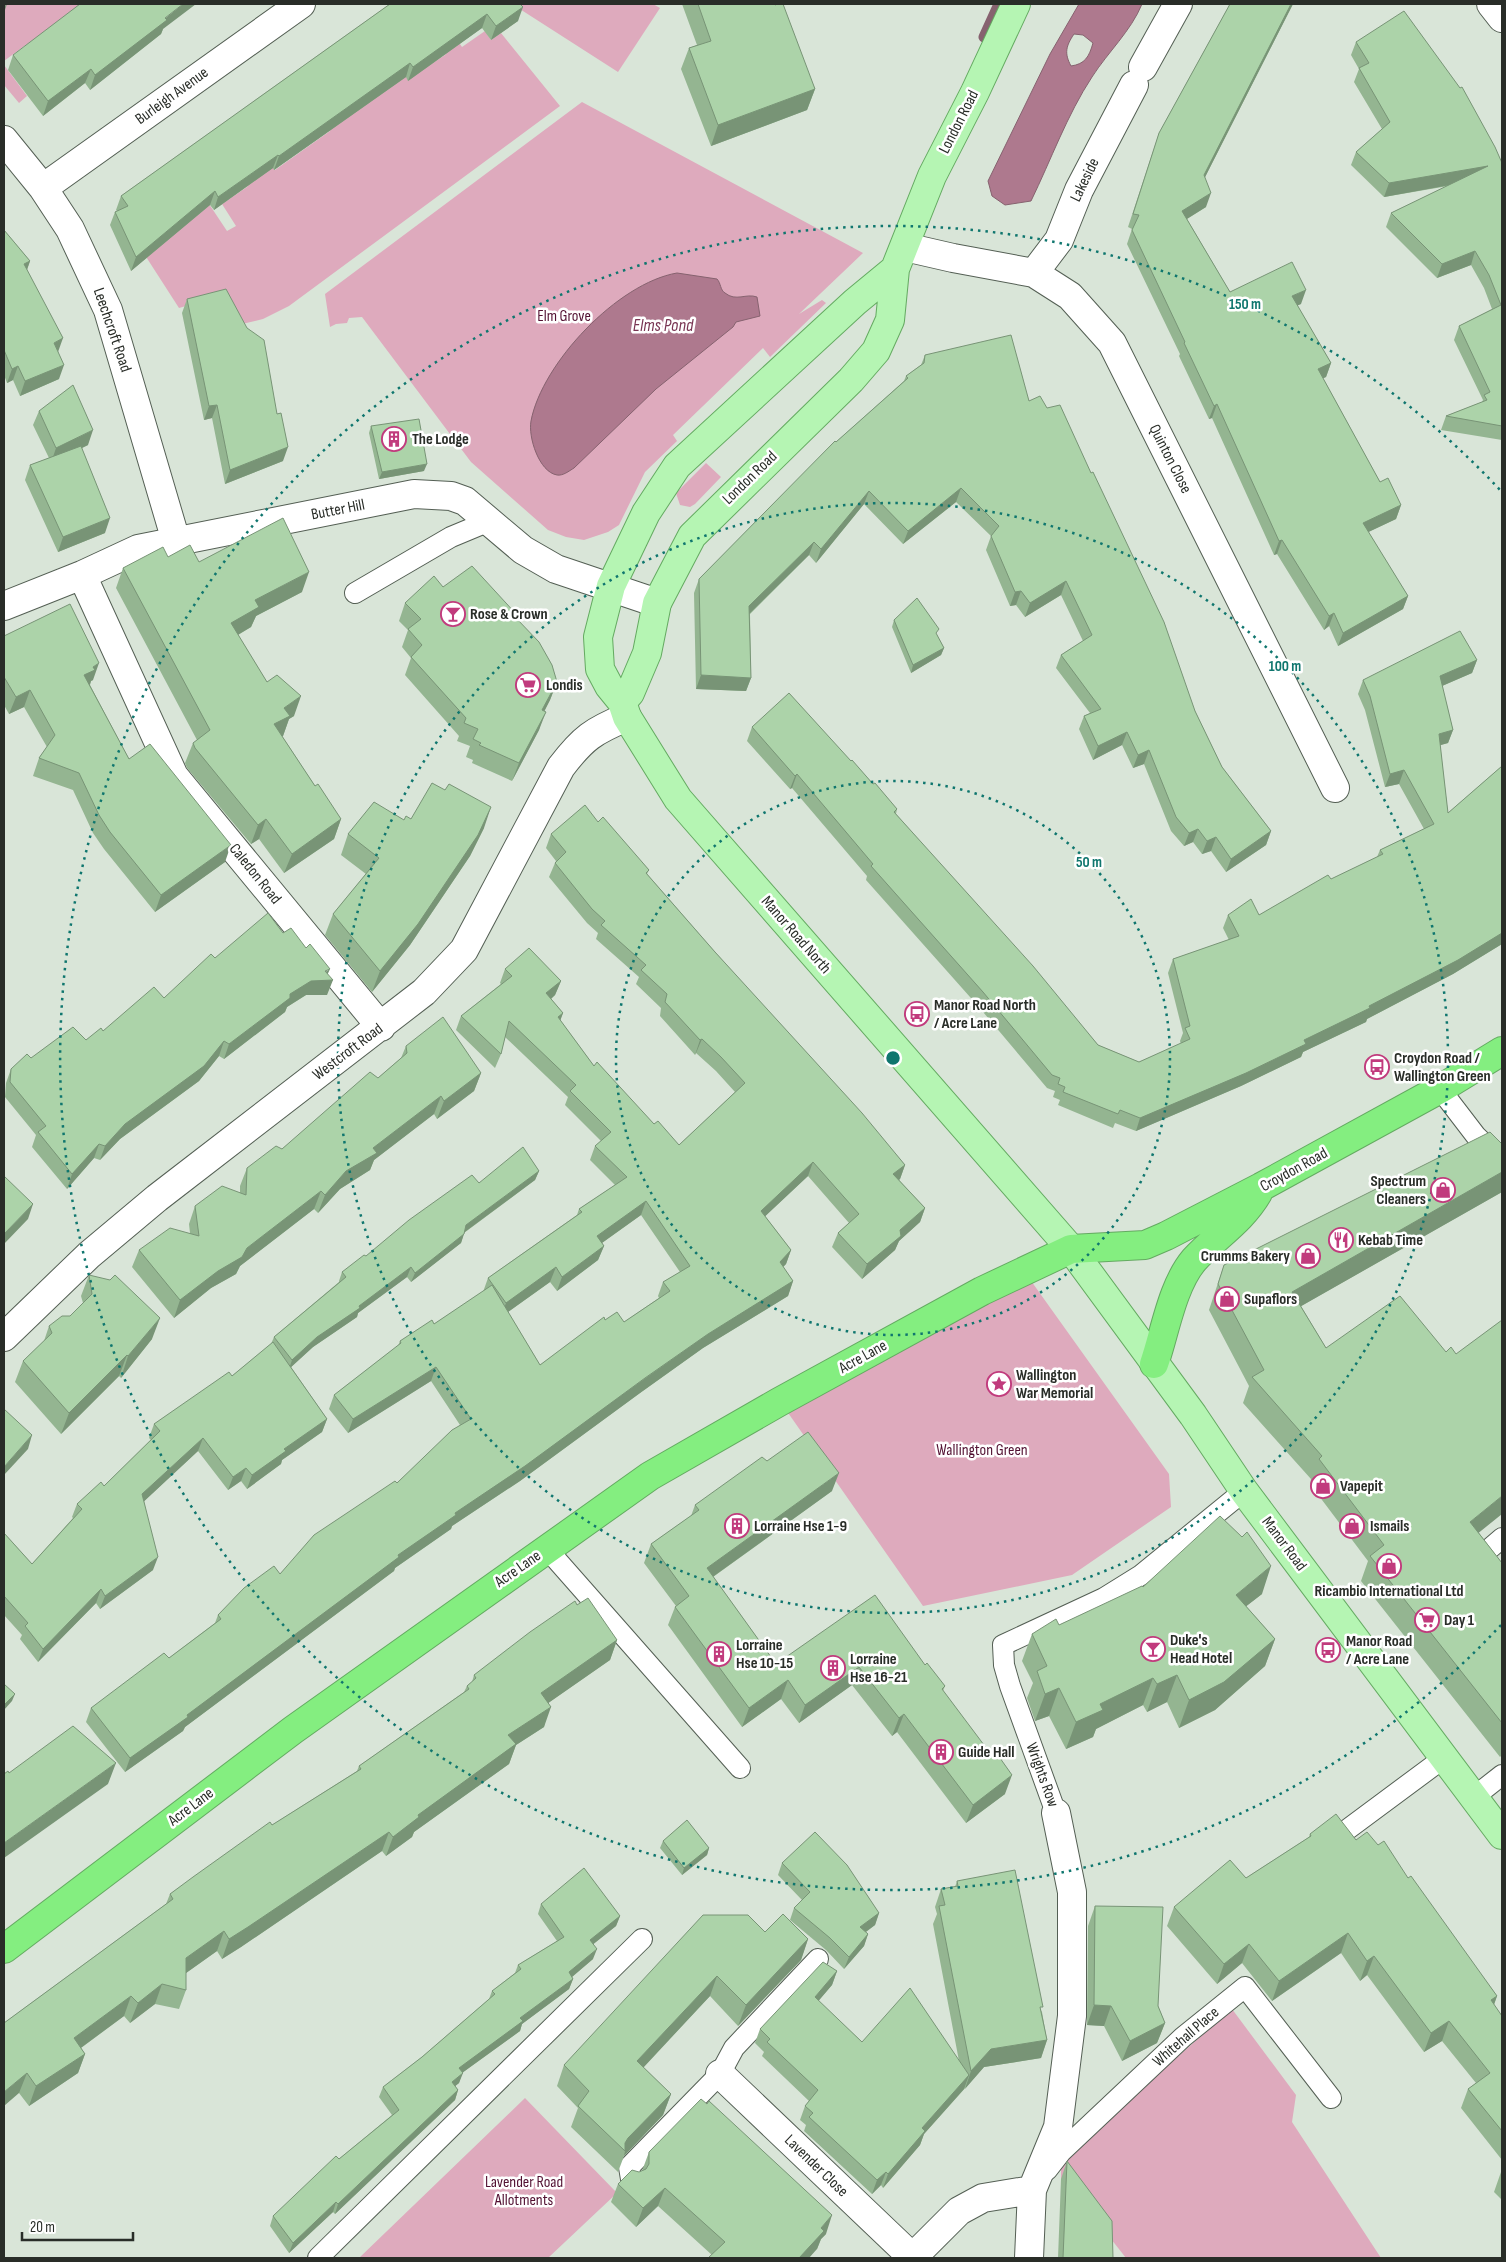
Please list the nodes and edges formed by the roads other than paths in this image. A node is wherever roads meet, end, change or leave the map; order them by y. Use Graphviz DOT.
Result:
graph roads {
  1 [pos="300,4"];
  2 [pos="1016,4"];
  3 [pos="1178,4"];
  4 [pos="1491,4"];
  5 [pos="1502,18"];
  6 [pos="4,140"];
  7 [pos="43,188"];
  8 [pos="900,258"];
  9 [pos="1034,273"];
  10 [pos="487,522"];
  11 [pos="176,542"];
  12 [pos="82,576"];
  13 [pos="611,586"];
  14 [pos="355,593"];
  15 [pos="657,603"];
  16 [pos="4,606"];
  17 [pos="624,710"];
  18 [pos="1335,788"];
  19 [pos="381,1027"];
  20 [pos="1502,1051"];
  21 [pos="1440,1090"];
  22 [pos="1502,1161"];
  23 [pos="1261,1188"];
  24 [pos="1071,1249"];
  25 [pos="4,1336"];
  26 [pos="1154,1364"];
  27 [pos="1244,1491"];
  28 [pos="547,1549"];
  29 [pos="1445,1757"];
  30 [pos="740,1768"];
  31 [pos="1502,1775"];
  32 [pos="1474,1797"];
  33 [pos="1056,1814"];
  34 [pos="1348,1828"];
  35 [pos="1502,1835"];
  36 [pos="642,1939"];
  37 [pos="4,1949"];
  38 [pos="833,1973"];
  39 [pos="720,2074"];
  40 [pos="1331,2098"];
  41 [pos="631,2179"];
  42 [pos="1032,2190"];
  43 [pos="318,2258"];
  44 [pos="912,2258"];
  45 [pos="1029,2258"];
  1 -- 7 [label="street, Burleigh Avenue"];
  2 -- 8 [label="main road, London Road"];
  3 -- 9 [label="street, Lakeside"];
  4 -- 5 [label="street"];
  6 -- 7 [label="street, Leechcroft Road"];
  7 -- 11 [label="street, Leechcroft Road"];
  8 -- 9 [label="street, Quinton Close"];
  8 -- 13 [label="main road, London Road"];
  8 -- 15 [label="main road, London Road"];
  9 -- 18 [label="street, Quinton Close"];
  10 -- 11 [label="street, Butter Hill"];
  10 -- 13 [label="street, Butter Hill"];
  10 -- 14 [label="lane"];
  11 -- 12 [label="street, Butter Hill"];
  12 -- 16 [label="street, Butter Hill"];
  12 -- 19 [label="street, Caledon Road"];
  13 -- 15 [label="street, Butter Hill"];
  13 -- 17 [label="main road, Manor Road North"];
  15 -- 17 [label="main road, London Road"];
  17 -- 19 [label="street, Westcroft Road"];
  17 -- 24 [label="main road, Manor Road North"];
  19 -- 25 [label="street, Westcroft Road"];
  20 -- 21 [label="highway, Croydon Road"];
  21 -- 22 [label="lane"];
  21 -- 23 [label="highway, Croydon Road"];
  23 -- 24 [label="highway, Croydon Road"];
  23 -- 26 [label="highway"];
  24 -- 26 [label="main road, Manor Road"];
  24 -- 28 [label="highway, Acre Lane"];
  26 -- 27 [label="main road, Manor Road"];
  27 -- 29 [label="main road, Manor Road"];
  27 -- 33 [label="lane, Wrights Row"];
  28 -- 30 [label="lane"];
  28 -- 37 [label="highway, Acre Lane"];
  29 -- 32 [label="main road, Manor Road"];
  29 -- 34 [label="lane"];
  31 -- 32 [label="lane"];
  32 -- 35 [label="main road, Manor Road"];
  33 -- 42 [label="street, Wrights Row"];
  36 -- 43 [label="lane"];
  38 -- 39 [label="lane"];
  39 -- 41 [label="lane"];
  39 -- 44 [label="street, Lavender Close"];
  40 -- 42 [label="lane, Whitehall Place"];
  42 -- 44 [label="street"];
  42 -- 45 [label="street, Wrights Row"];
}
